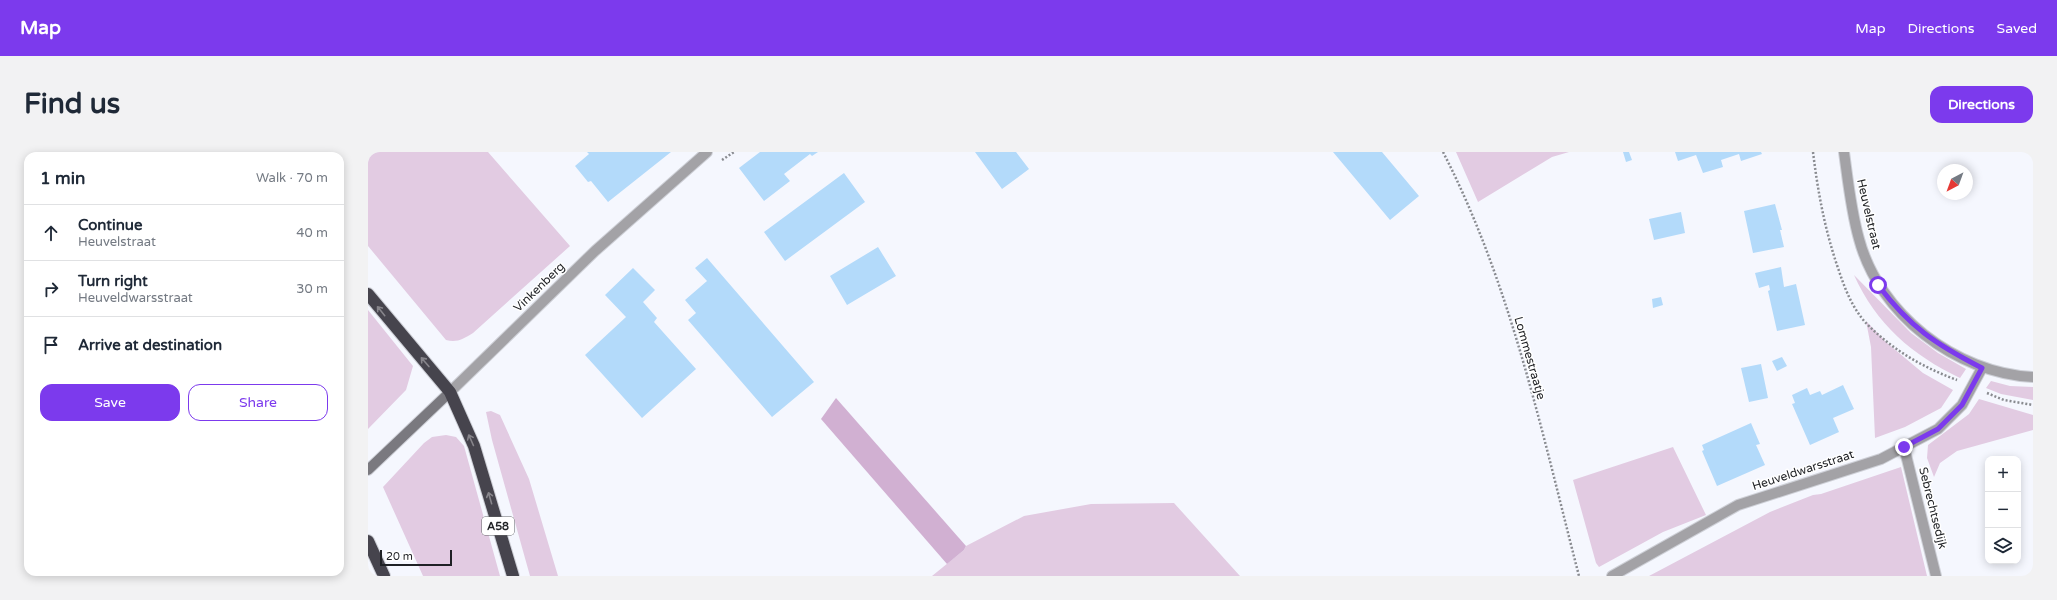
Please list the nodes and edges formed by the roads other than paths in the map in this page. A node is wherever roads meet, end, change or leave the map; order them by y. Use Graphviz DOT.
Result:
graph roads {
  1 [pos="707,152"];
  2 [pos="1844,152"];
  3 [pos="368,294"];
  4 [pos="1982,368"];
  5 [pos="2033,377"];
  6 [pos="450,392"];
  7 [pos="1904,447"];
  8 [pos="368,470"];
  9 [pos="368,541"];
  10 [pos="384,576"];
  11 [pos="512,576"];
  12 [pos="1612,576"];
  13 [pos="1936,576"];
  1 -- 6 [label="street, Vinkenberg"];
  2 -- 4 [label="street, Heuvelstraat"];
  6 -- 3 [label="highway, A58, one-way"];
  4 -- 5 [label="street, Heuvelstraat"];
  4 -- 7 [label="street, Heuveldwarsstraat"];
  6 -- 8 [label="main road, Vinkenberg"];
  11 -- 6 [label="highway, A58, one-way"];
  7 -- 12 [label="street, Heuveldwarsstraat"];
  7 -- 13 [label="street, Sebrechtsedijk"];
  9 -- 10 [label="highway"];
}
